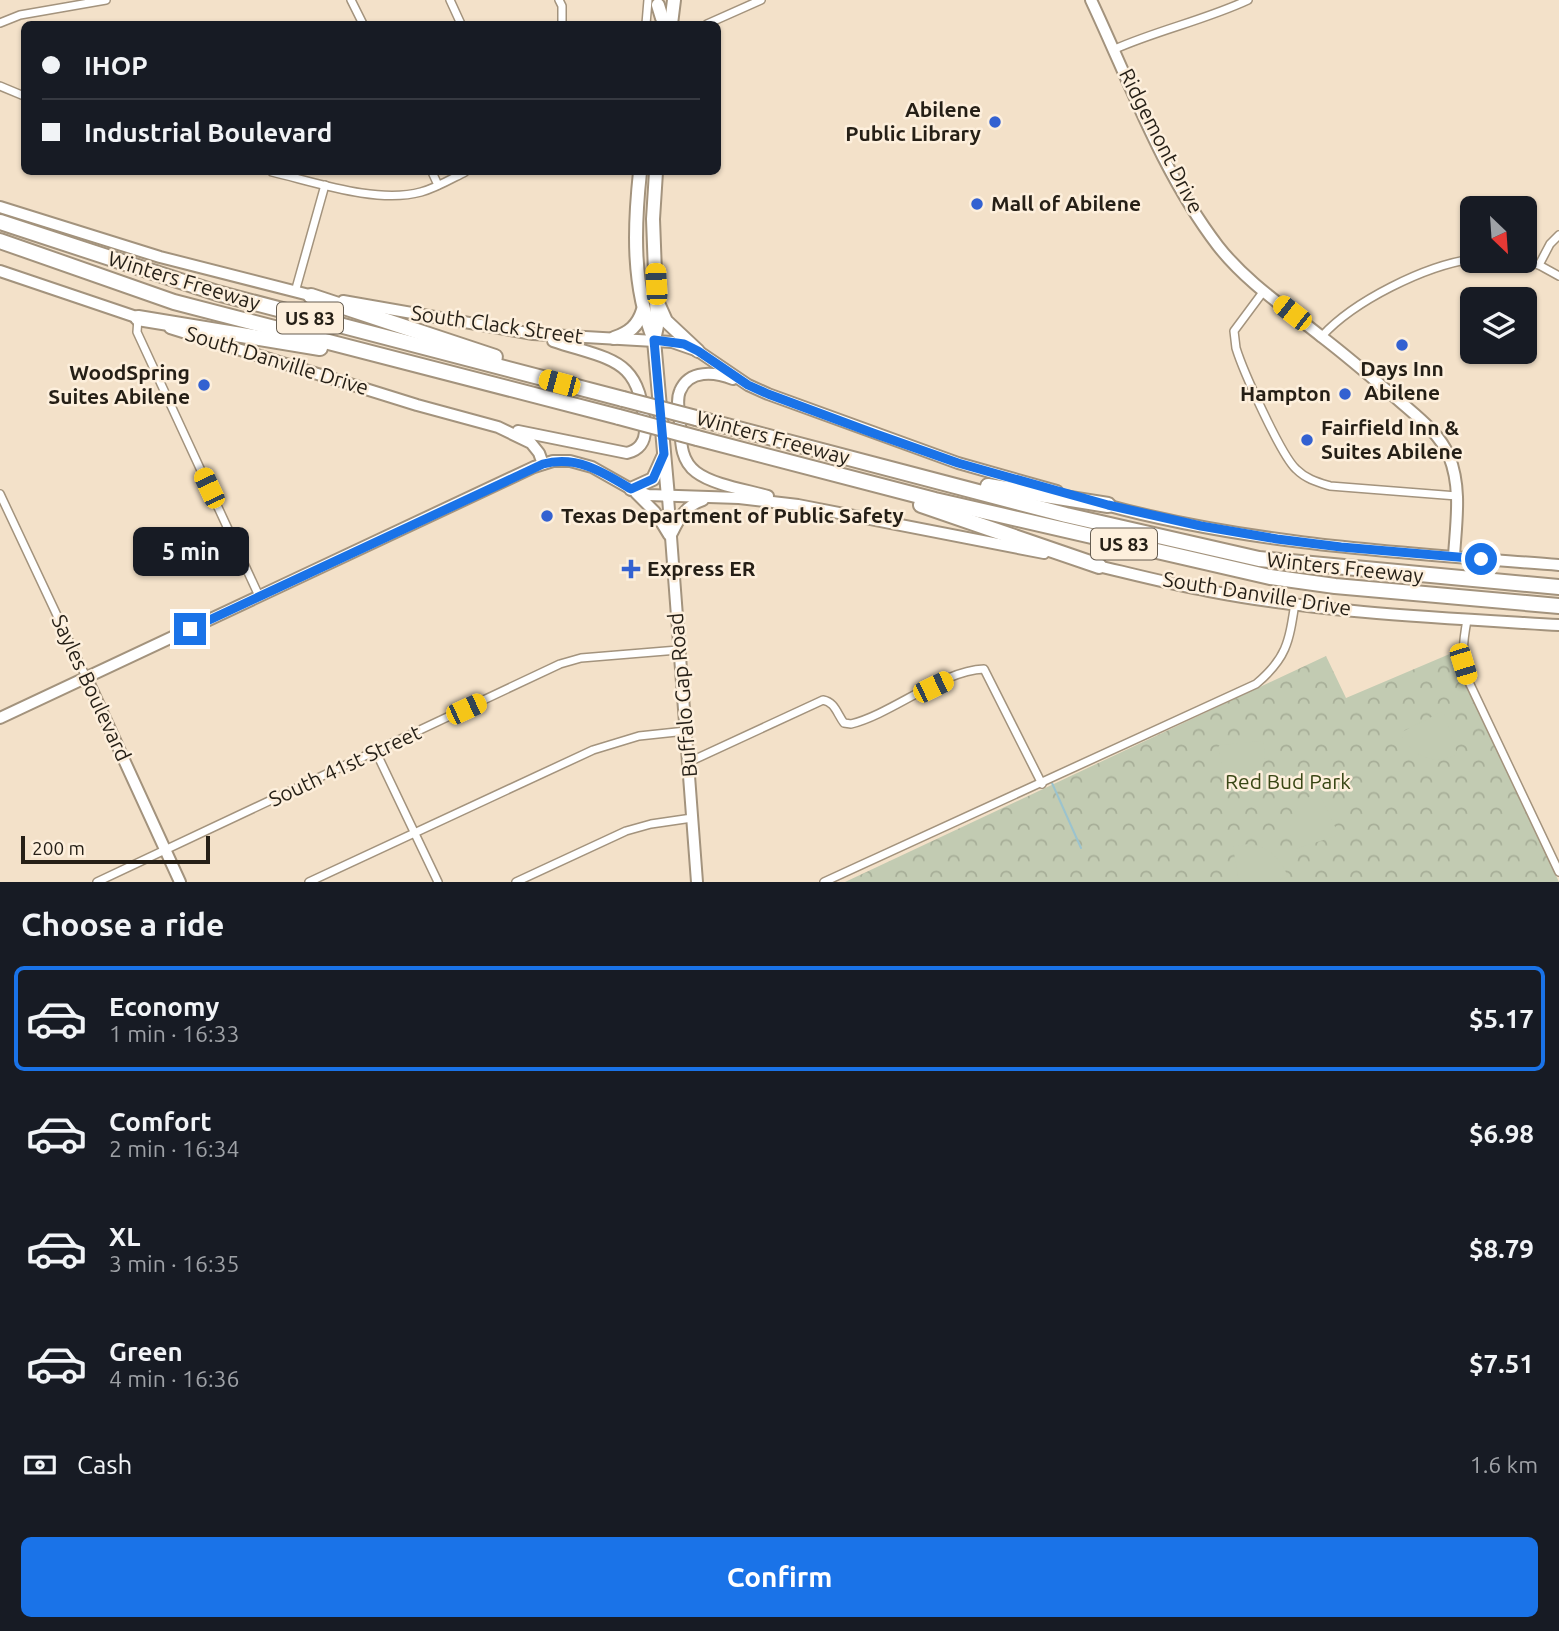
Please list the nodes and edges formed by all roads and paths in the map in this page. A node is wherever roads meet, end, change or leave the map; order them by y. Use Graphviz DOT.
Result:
graph roads {
  1 [pos="106,0"];
  2 [pos="351,0"];
  3 [pos="450,0"];
  4 [pos="559,0"];
  5 [pos="674,0"];
  6 [pos="761,0"];
  7 [pos="1091,0"];
  8 [pos="1248,0"];
  9 [pos="655,2"];
  10 [pos="362,21"];
  11 [pos="460,21"];
  12 [pos="562,21"];
  13 [pos="647,21"];
  14 [pos="656,21"];
  15 [pos="668,21"];
  16 [pos="673,21"];
  17 [pos="714,21"];
  18 [pos="0,23"];
  19 [pos="1115,49"];
  20 [pos="0,86"];
  21 [pos="21,95"];
  22 [pos="284,175"];
  23 [pos="433,175"];
  24 [pos="459,175"];
  25 [pos="640,175"];
  26 [pos="656,175"];
  27 [pos="325,185"];
  28 [pos="438,185"];
  29 [pos="0,207"];
  30 [pos="0,222"];
  31 [pos="1559,234"];
  32 [pos="0,242"];
  33 [pos="1460,262"];
  34 [pos="1539,265"];
  35 [pos="0,271"];
  36 [pos="1559,276"];
  37 [pos="295,292"];
  38 [pos="1263,292"];
  39 [pos="311,296"];
  40 [pos="657,299"];
  41 [pos="643,310"];
  42 [pos="138,317"];
  43 [pos="533,334"];
  44 [pos="1322,336"];
  45 [pos="614,338"];
  46 [pos="654,340"];
  47 [pos="698,351"];
  48 [pos="389,358"];
  49 [pos="748,385"];
  50 [pos="585,390"];
  51 [pos="498,427"];
  52 [pos="664,454"];
  53 [pos="543,464"];
  54 [pos="804,465"];
  55 [pos="911,473"];
  56 [pos="631,489"];
  57 [pos="0,494"];
  58 [pos="1457,496"];
  59 [pos="668,497"];
  60 [pos="712,498"];
  61 [pos="798,505"];
  62 [pos="1108,505"];
  63 [pos="671,537"];
  64 [pos="1454,556"];
  65 [pos="1559,565"];
  66 [pos="1099,566"];
  67 [pos="1559,587"];
  68 [pos="259,596"];
  69 [pos="1295,603"];
  70 [pos="1559,606"];
  71 [pos="1467,620"];
  72 [pos="1559,625"];
  73 [pos="678,650"];
  74 [pos="86,677"];
  75 [pos="0,718"];
  76 [pos="686,731"];
  77 [pos="376,752"];
  78 [pos="689,762"];
  79 [pos="1042,783"];
  80 [pos="692,818"];
  81 [pos="414,833"];
  82 [pos="166,850"];
  83 [pos="1559,872"];
  84 [pos="97,882"];
  85 [pos="180,882"];
  86 [pos="309,882"];
  87 [pos="438,882"];
  88 [pos="516,882"];
  89 [pos="696,882"];
  90 [pos="824,882"];
  1 -- 18 [label="street"];
  2 -- 10 [label="street"];
  3 -- 11 [label="street"];
  4 -- 12 [label="street"];
  5 -- 16 [label="main road"];
  6 -- 17 [label="street"];
  7 -- 19 [label="main road, Ridgemont Drive"];
  8 -- 19 [label="street"];
  9 -- 13 [label="street"];
  9 -- 14 [label="main road"];
  9 -- 15 [label="main road"];
  19 -- 38 [label="main road, Ridgemont Drive"];
  20 -- 21 [label="street"];
  22 -- 27 [label="street"];
  23 -- 28 [label="street"];
  24 -- 28 [label="street"];
  25 -- 41 [label="main road, Buffalo Gap Road"];
  26 -- 40 [label="main road, Buffalo Gap Road"];
  27 -- 28 [label="street"];
  27 -- 37 [label="street"];
  29 -- 37 [label="main road, South Clack Street"];
  30 -- 50 [label="highway, Winters Freeway / US 83"];
  31 -- 34 [label="street"];
  32 -- 48 [label="highway, Winters Freeway / US 83"];
  33 -- 44 [label="street"];
  34 -- 36 [label="street"];
  35 -- 42 [label="main road, South Danville Drive"];
  37 -- 39 [label="main road, South Clack Street"];
  38 -- 44 [label="main road, Ridgemont Drive"];
  38 -- 58 [label="street"];
  39 -- 43 [label="main road, South Clack Street"];
  39 -- 50 [label="highway"];
  40 -- 46 [label="main road, Buffalo Gap Road"];
  40 -- 47 [label="main road"];
  41 -- 45 [label="main road"];
  41 -- 46 [label="main road, Buffalo Gap Road"];
  42 -- 48 [label="highway"];
  42 -- 51 [label="main road, South Danville Drive"];
  42 -- 68 [label="street"];
  43 -- 45 [label="main road, South Clack Street"];
  43 -- 51 [label="main road"];
  44 -- 58 [label="main road, Ridgemont Drive"];
  45 -- 46 [label="main road, South Clack Street"];
  46 -- 47 [label="main road, South Clack Street"];
  46 -- 52 [label="main road, Buffalo Gap Road"];
  47 -- 49 [label="main road, South Clack Street"];
  48 -- 54 [label="highway, Winters Freeway / US 83, bridge"];
  49 -- 61 [label="main road"];
  49 -- 62 [label="main road, South Clack Street"];
  50 -- 55 [label="highway, Winters Freeway / US 83, bridge"];
  51 -- 53 [label="main road, South Danville Drive"];
  52 -- 56 [label="main road"];
  52 -- 59 [label="main road, Buffalo Gap Road"];
  53 -- 56 [label="main road"];
  53 -- 68 [label="main road"];
  54 -- 66 [label="highway"];
  54 -- 70 [label="highway, Winters Freeway / US 83"];
  55 -- 62 [label="highway"];
  55 -- 67 [label="highway, Winters Freeway / US 83"];
  56 -- 59 [label="main road, South Danville Drive"];
  56 -- 63 [label="main road"];
  57 -- 74 [label="street, Sayles Boulevard"];
  58 -- 64 [label="main road, Ridgemont Drive"];
  59 -- 60 [label="main road, South Danville Drive"];
  59 -- 63 [label="main road, Buffalo Gap Road"];
  60 -- 61 [label="main road, South Danville Drive"];
  60 -- 63 [label="main road"];
  61 -- 66 [label="main road, South Danville Drive"];
  62 -- 64 [label="main road, South Clack Street"];
  63 -- 73 [label="main road, Buffalo Gap Road"];
  64 -- 65 [label="main road, South Clack Street"];
  66 -- 69 [label="main road, South Danville Drive"];
  68 -- 74 [label="main road"];
  69 -- 71 [label="main road, South Danville Drive"];
  69 -- 79 [label="street"];
  71 -- 72 [label="main road, South Danville Drive"];
  71 -- 83 [label="street"];
  73 -- 76 [label="main road, Buffalo Gap Road"];
  73 -- 77 [label="street, South 41st Street"];
  74 -- 75 [label="main road"];
  74 -- 82 [label="main road, Sayles Boulevard"];
  76 -- 78 [label="main road, Buffalo Gap Road"];
  76 -- 81 [label="street"];
  77 -- 81 [label="street"];
  77 -- 82 [label="street, South 41st Street"];
  78 -- 79 [label="street"];
  78 -- 80 [label="main road, Buffalo Gap Road"];
  79 -- 90 [label="street"];
  80 -- 88 [label="street"];
  80 -- 89 [label="main road, Buffalo Gap Road"];
  81 -- 86 [label="street"];
  81 -- 87 [label="street"];
  82 -- 84 [label="street, South 41st Street"];
  82 -- 85 [label="main road, Sayles Boulevard"];
}
